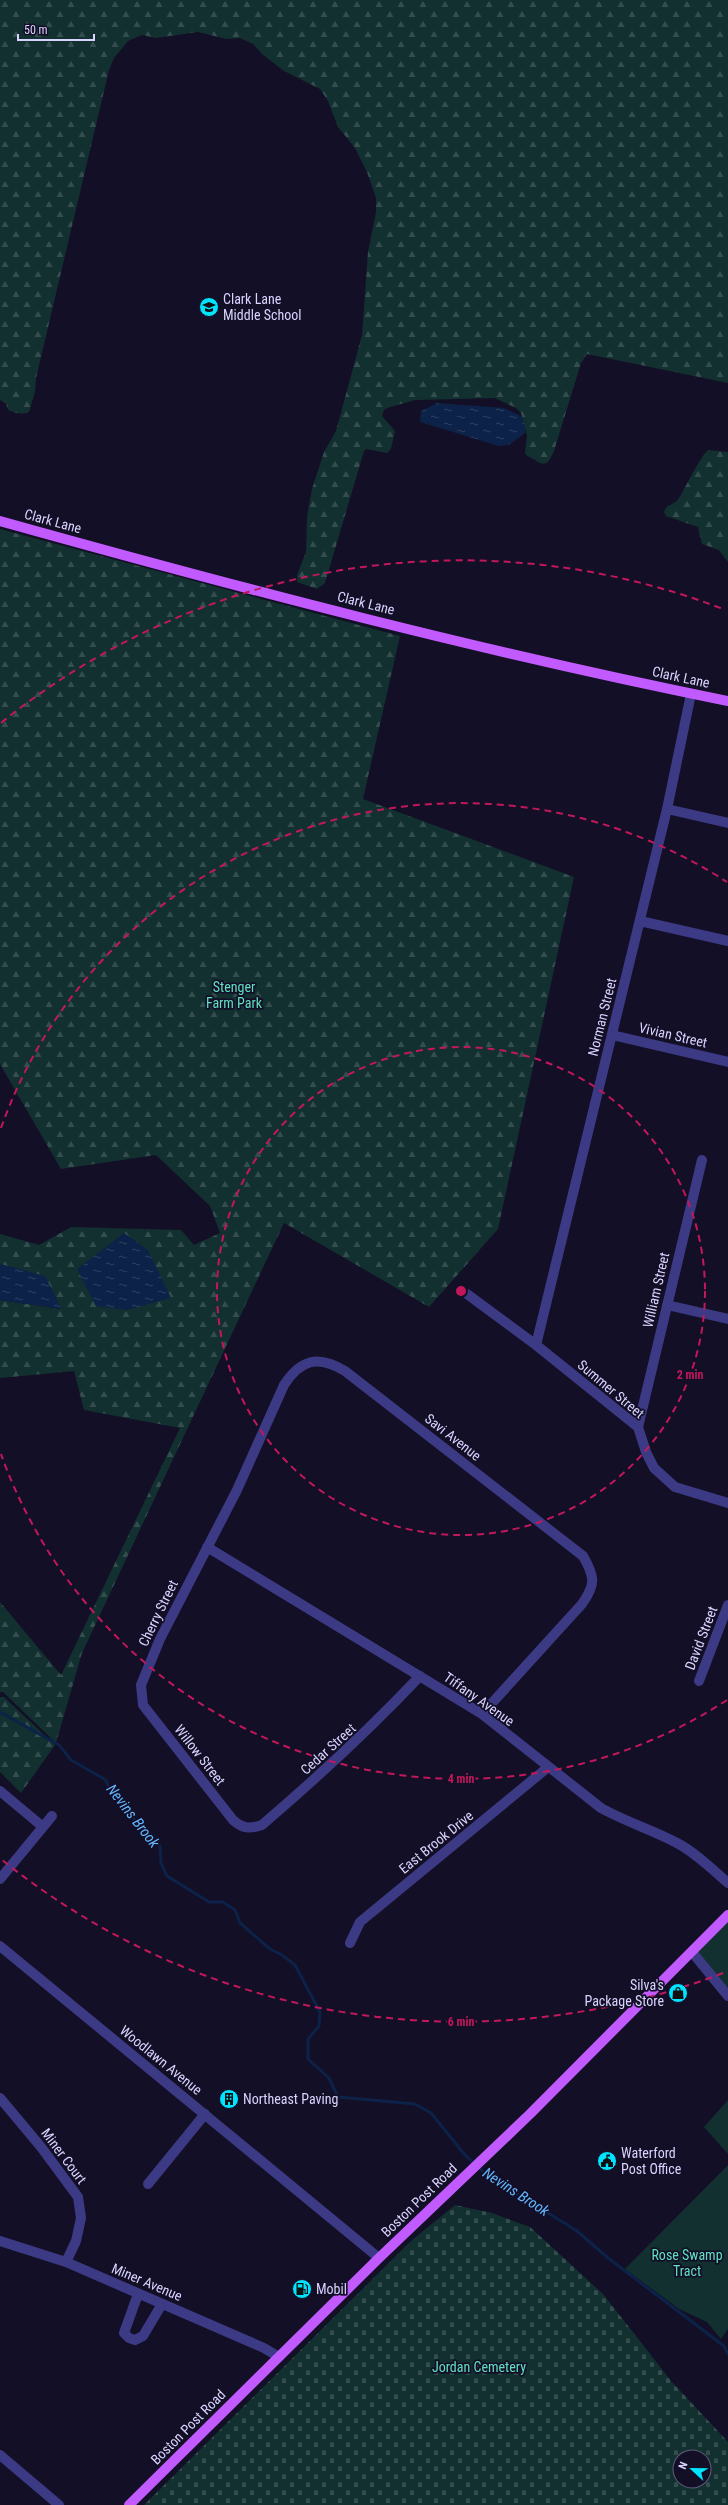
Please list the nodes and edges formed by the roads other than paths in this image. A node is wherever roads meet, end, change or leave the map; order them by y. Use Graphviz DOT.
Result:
graph roads {
  1 [pos="0,521"];
  2 [pos="692,694"];
  3 [pos="728,702"];
  4 [pos="667,809"];
  5 [pos="728,823"];
  6 [pos="640,921"];
  7 [pos="728,941"];
  8 [pos="612,1035"];
  9 [pos="728,1062"];
  10 [pos="702,1160"];
  11 [pos="467,1294"];
  12 [pos="667,1305"];
  13 [pos="728,1319"];
  14 [pos="536,1345"];
  15 [pos="638,1427"];
  16 [pos="728,1502"];
  17 [pos="207,1547"];
  18 [pos="728,1605"];
  19 [pos="420,1676"];
  20 [pos="699,1681"];
  21 [pos="140,1694"];
  22 [pos="482,1714"];
  23 [pos="548,1768"];
  24 [pos="0,1791"];
  25 [pos="52,1816"];
  26 [pos="43,1828"];
  27 [pos="246,1828"];
  28 [pos="0,1879"];
  29 [pos="728,1883"];
  30 [pos="728,1915"];
  31 [pos="350,1943"];
  32 [pos="0,1946"];
  33 [pos="692,1952"];
  34 [pos="728,1996"];
  35 [pos="0,2098"];
  36 [pos="205,2114"];
  37 [pos="148,2184"];
  38 [pos="0,2241"];
  39 [pos="379,2258"];
  40 [pos="66,2262"];
  41 [pos="138,2294"];
  42 [pos="162,2304"];
  43 [pos="279,2357"];
  44 [pos="0,2455"];
  45 [pos="59,2505"];
  46 [pos="129,2505"];
  1 -- 2 [label="main road, Clark Lane"];
  2 -- 3 [label="main road, Clark Lane"];
  2 -- 4 [label="street, Norman Street"];
  4 -- 5 [label="street"];
  4 -- 6 [label="street, Norman Street"];
  6 -- 7 [label="street"];
  6 -- 8 [label="street, Norman Street"];
  8 -- 9 [label="street, Vivian Street"];
  8 -- 14 [label="street, Norman Street"];
  10 -- 12 [label="street, William Street"];
  11 -- 14 [label="street, Summer Street"];
  12 -- 13 [label="street"];
  12 -- 15 [label="street, William Street"];
  14 -- 15 [label="street, Summer Street"];
  15 -- 16 [label="street, Summer Street"];
  17 -- 19 [label="street, Tiffany Avenue"];
  17 -- 21 [label="street, Cherry Street"];
  17 -- 22 [label="street, Savi Avenue"];
  18 -- 20 [label="street, David Street"];
  19 -- 22 [label="street, Tiffany Avenue"];
  19 -- 27 [label="street, Cedar Street"];
  21 -- 27 [label="street, Willow Street"];
  22 -- 23 [label="street, Tiffany Avenue"];
  23 -- 29 [label="street, Tiffany Avenue"];
  23 -- 31 [label="street, East Brook Drive"];
  24 -- 26 [label="street"];
  25 -- 26 [label="street"];
  26 -- 28 [label="street"];
  30 -- 33 [label="main road, Boston Post Road"];
  32 -- 36 [label="street, Woodlawn Avenue"];
  33 -- 34 [label="street"];
  33 -- 39 [label="main road, Boston Post Road"];
  35 -- 40 [label="street, Miner Court"];
  36 -- 37 [label="street"];
  36 -- 39 [label="street, Woodlawn Avenue"];
  38 -- 40 [label="street, Miner Avenue"];
  39 -- 43 [label="main road, Boston Post Road"];
  40 -- 41 [label="street, Miner Avenue"];
  41 -- 42 [label="street, Miner Avenue"];
  41 -- 42 [label="street"];
  42 -- 43 [label="street, Miner Avenue"];
  43 -- 46 [label="main road, Boston Post Road"];
  44 -- 45 [label="street"];
}
